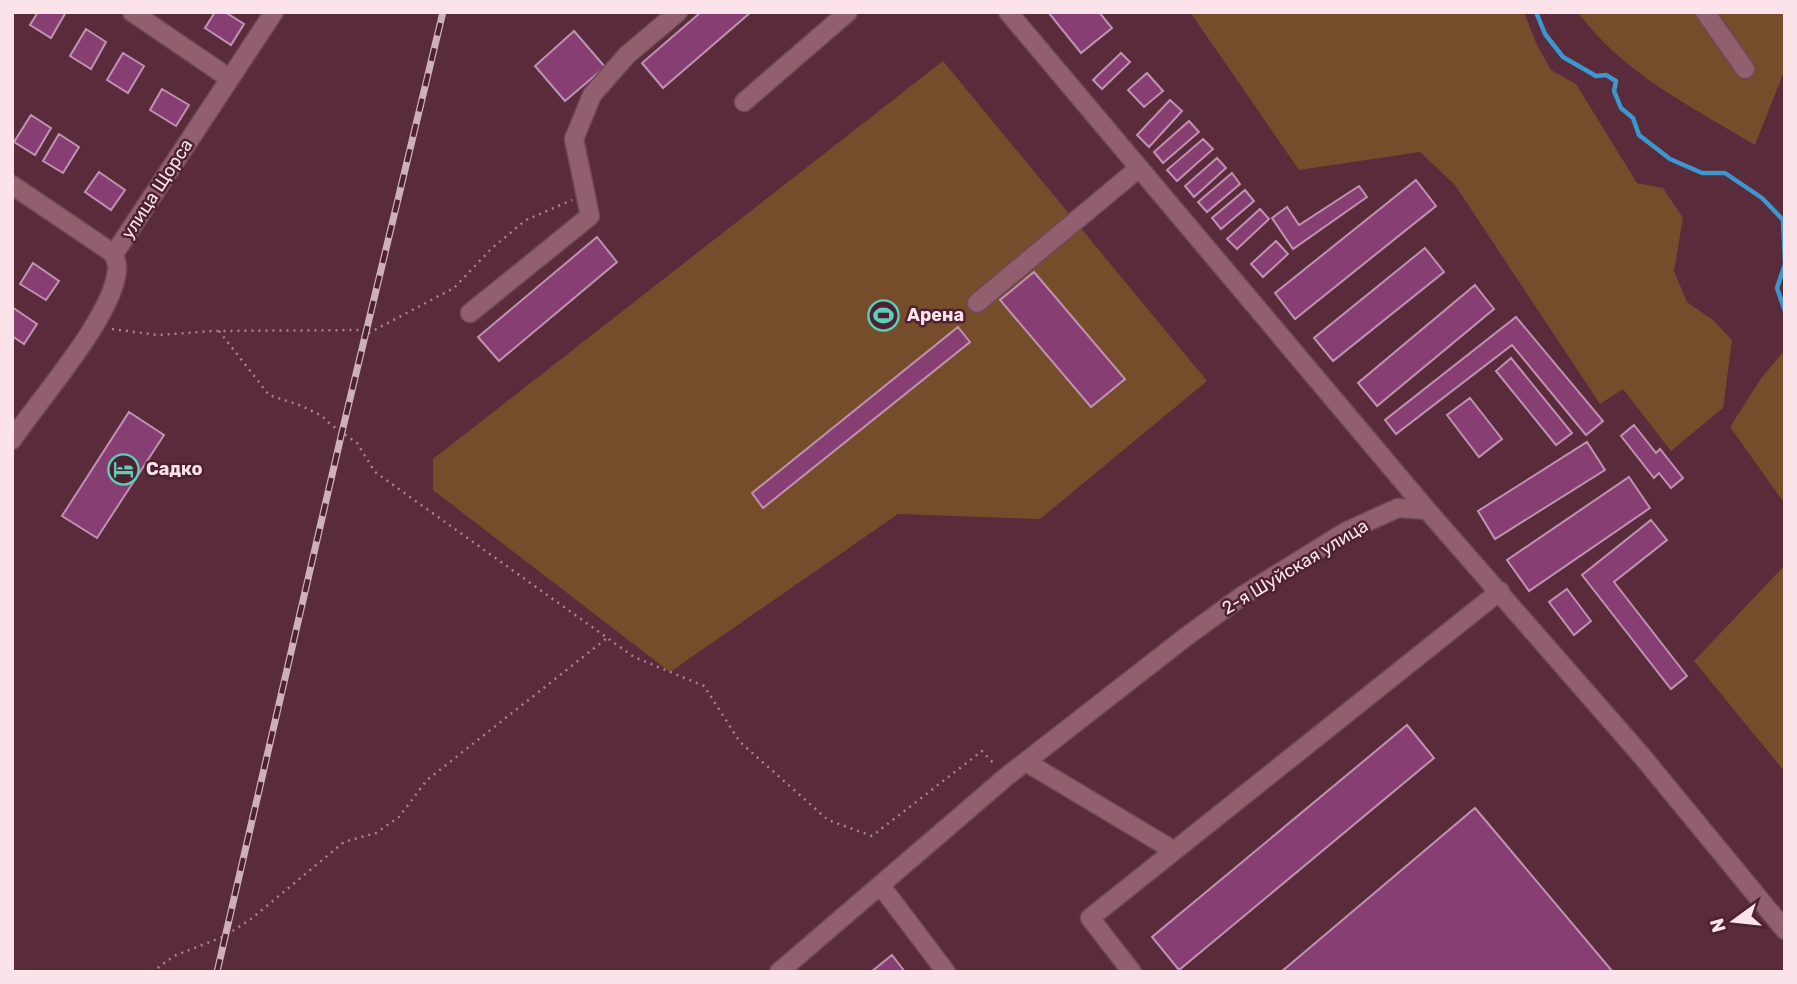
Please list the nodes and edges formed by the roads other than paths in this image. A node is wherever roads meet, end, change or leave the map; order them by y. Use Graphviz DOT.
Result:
graph roads {
  1 [pos="132,12"];
  2 [pos="274,12"];
  3 [pos="678,12"];
  4 [pos="848,12"];
  5 [pos="1008,12"];
  6 [pos="1705,12"];
  7 [pos="1745,69"];
  8 [pos="229,79"];
  9 [pos="744,102"];
  10 [pos="1139,168"];
  11 [pos="12,185"];
  12 [pos="114,254"];
  13 [pos="977,303"];
  14 [pos="470,313"];
  15 [pos="15,431"];
  16 [pos="1396,474"];
  17 [pos="1398,509"];
  18 [pos="1427,510"];
  19 [pos="1500,591"];
  20 [pos="1026,762"];
  21 [pos="1173,850"];
  22 [pos="881,886"];
  23 [pos="1785,930"];
  24 [pos="779,972"];
  25 [pos="946,972"];
  26 [pos="1132,972"];
  1 -- 8 [label="street"];
  2 -- 8 [label="street, улица Щорса"];
  3 -- 14 [label="street"];
  4 -- 9 [label="street"];
  5 -- 10 [label="street"];
  6 -- 7 [label="street"];
  8 -- 12 [label="street, улица Щорса"];
  10 -- 13 [label="street"];
  10 -- 16 [label="street"];
  11 -- 12 [label="street"];
  12 -- 15 [label="street, улица Щорса"];
  16 -- 17 [label="street"];
  16 -- 18 [label="street"];
  17 -- 18 [label="street, 2-я Шуйская улица"];
  17 -- 20 [label="street, 2-я Шуйская улица"];
  18 -- 19 [label="street"];
  19 -- 21 [label="street"];
  19 -- 23 [label="street"];
  20 -- 21 [label="street"];
  20 -- 22 [label="street, 2-я Шуйская улица"];
  21 -- 26 [label="street"];
  22 -- 24 [label="street, 2-я Шуйская улица"];
  22 -- 25 [label="street"];
}
